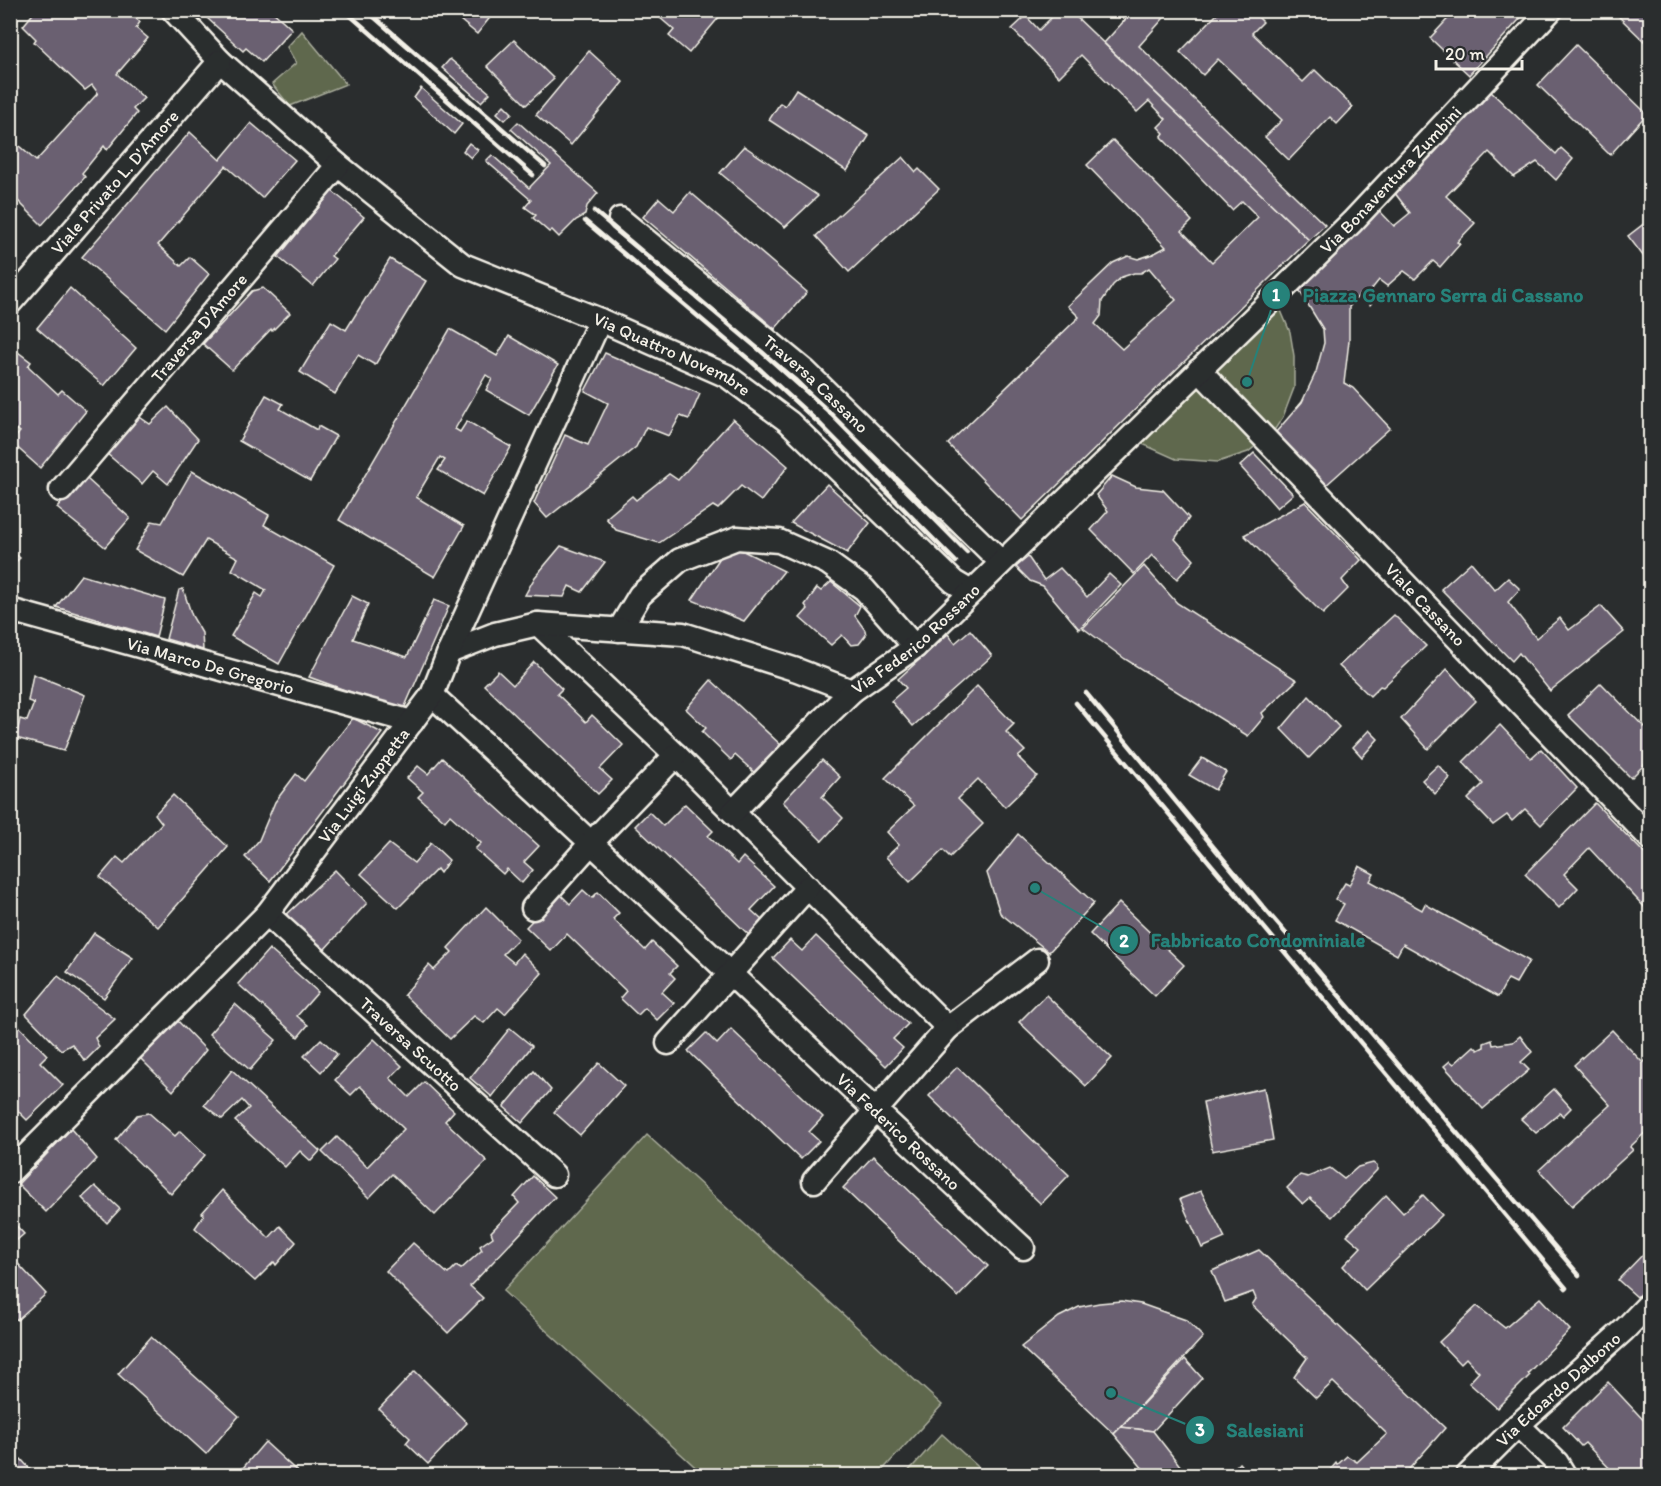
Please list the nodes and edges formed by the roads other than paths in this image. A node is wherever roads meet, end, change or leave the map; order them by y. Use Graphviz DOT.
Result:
graph roads {
  1 [pos="173,10"];
  2 [pos="1551,10"];
  3 [pos="220,61"];
  4 [pos="338,165"];
  5 [pos="620,219"];
  6 [pos="10,303"];
  7 [pos="600,320"];
  8 [pos="1199,370"];
  9 [pos="62,490"];
  10 [pos="1001,562"];
  11 [pos="971,592"];
  12 [pos="10,610"];
  13 [pos="538,624"];
  14 [pos="619,630"];
  15 [pos="915,647"];
  16 [pos="449,652"];
  17 [pos="852,691"];
  18 [pos="432,695"];
  19 [pos="412,722"];
  20 [pos="676,755"];
  21 [pos="733,812"];
  22 [pos="1650,838"];
  23 [pos="592,842"];
  24 [pos="808,887"];
  25 [pos="533,908"];
  26 [pos="267,914"];
  27 [pos="1037,960"];
  28 [pos="730,975"];
  29 [pos="948,1028"];
  30 [pos="668,1042"];
  31 [pos="876,1112"];
  32 [pos="10,1172"];
  33 [pos="554,1175"];
  34 [pos="814,1181"];
  35 [pos="1023,1248"];
  36 [pos="1650,1303"];
  37 [pos="1518,1425"];
  38 [pos="1467,1476"];
  39 [pos="1565,1476"];
  1 -- 3 [label="street"];
  2 -- 8 [label="street, Via Bonaventura Zumbini"];
  3 -- 4 [label="street, Via Quattro Novembre"];
  3 -- 6 [label="street, Viale Privato L. D'Amore"];
  4 -- 7 [label="street, Via Quattro Novembre"];
  4 -- 9 [label="street, Traversa D'Amore"];
  5 -- 10 [label="street, Traversa Cassano"];
  7 -- 11 [label="street, Via Quattro Novembre"];
  7 -- 16 [label="street, Via Luigi Zuppetta"];
  8 -- 10 [label="street, Via Federico Rossano"];
  8 -- 22 [label="street, Viale Cassano"];
  10 -- 11 [label="street, Via Federico Rossano"];
  11 -- 15 [label="street, Via Federico Rossano"];
  12 -- 19 [label="street, Via Marco De Gregorio"];
  13 -- 14 [label="street, Via Federico Rossano"];
  13 -- 16 [label="street, Via Federico Rossano"];
  13 -- 20 [label="street"];
  14 -- 15 [label="street"];
  14 -- 17 [label="street, Via Federico Rossano"];
  15 -- 17 [label="street, Via Federico Rossano"];
  16 -- 18 [label="street, Via Luigi Zuppetta"];
  17 -- 21 [label="street"];
  18 -- 19 [label="street, Via Luigi Zuppetta"];
  18 -- 23 [label="street, Via Federico Rossano"];
  19 -- 26 [label="street, Via Luigi Zuppetta"];
  20 -- 21 [label="street"];
  20 -- 23 [label="street"];
  21 -- 24 [label="street"];
  23 -- 25 [label="street"];
  23 -- 28 [label="street, Via Federico Rossano"];
  24 -- 28 [label="street"];
  24 -- 29 [label="street"];
  26 -- 32 [label="street, Via Luigi Zuppetta"];
  26 -- 33 [label="street, Traversa Scuotto"];
  27 -- 29 [label="street"];
  28 -- 30 [label="street"];
  28 -- 31 [label="street, Via Federico Rossano"];
  29 -- 31 [label="street"];
  31 -- 34 [label="street"];
  31 -- 35 [label="street, Via Federico Rossano"];
  36 -- 37 [label="street, Via Edoardo Dalbono"];
  37 -- 38 [label="street, Via Edoardo Dalbono"];
  37 -- 39 [label="street"];
}
